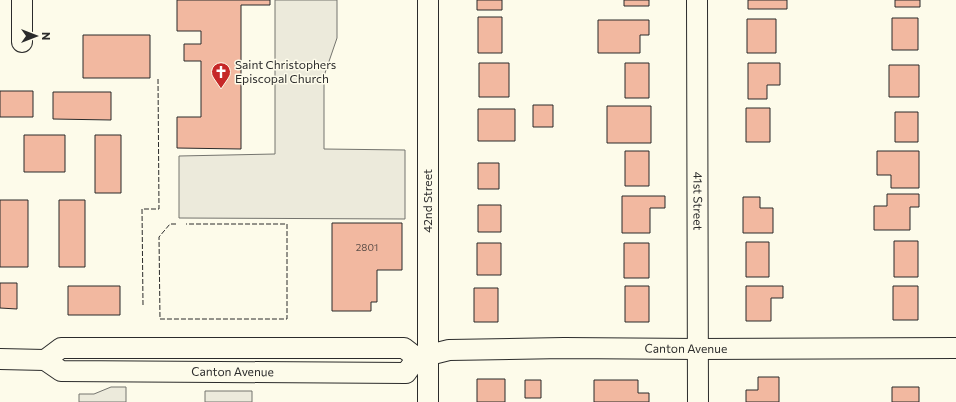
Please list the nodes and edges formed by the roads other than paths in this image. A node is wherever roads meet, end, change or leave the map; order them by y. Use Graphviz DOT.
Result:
graph roads {
  1 [pos="22,0"];
  2 [pos="428,0"];
  3 [pos="697,0"];
  4 [pos="22,42"];
  5 [pos="144,348"];
  6 [pos="956,348"];
  7 [pos="698,349"];
  8 [pos="423,357"];
  9 [pos="0,359"];
  10 [pos="45,360"];
  11 [pos="144,372"];
  12 [pos="428,402"];
  13 [pos="698,402"];
  1 -- 4 [label="street"];
  2 -- 8 [label="street, 42nd Street"];
  3 -- 7 [label="street, 41st Street"];
  5 -- 8 [label="street, Canton Avenue"];
  5 -- 10 [label="street, Canton Avenue"];
  5 -- 11 [label="street"];
  6 -- 7 [label="street, Canton Avenue"];
  7 -- 8 [label="street, Canton Avenue"];
  7 -- 13 [label="street, 41st Street"];
  8 -- 11 [label="street, Canton Avenue"];
  8 -- 12 [label="street, 42nd Street"];
  9 -- 10 [label="street"];
  10 -- 11 [label="street, Canton Avenue"];
}
